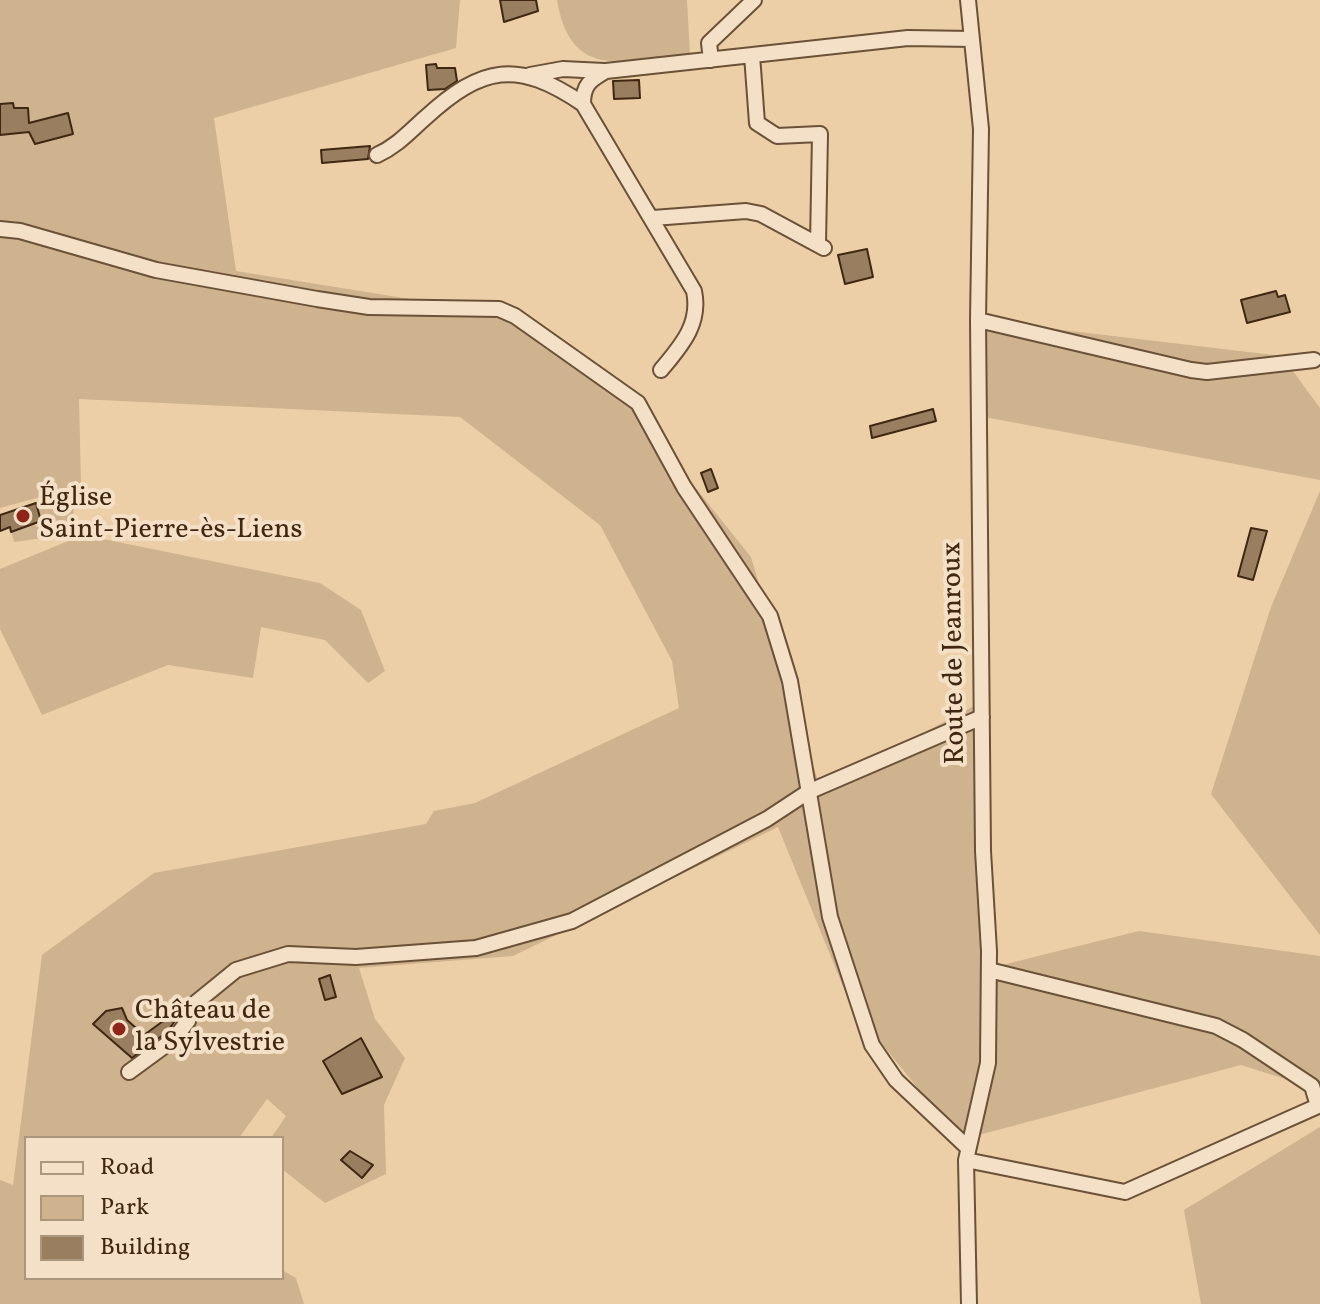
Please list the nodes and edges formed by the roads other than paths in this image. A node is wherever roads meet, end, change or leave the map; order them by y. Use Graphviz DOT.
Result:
graph roads {
  1 [pos="754,0"];
  2 [pos="968,0"];
  3 [pos="972,39"];
  4 [pos="752,55"];
  5 [pos="711,60"];
  6 [pos="606,71"];
  7 [pos="526,76"];
  8 [pos="583,104"];
  9 [pos="377,155"];
  10 [pos="653,218"];
  11 [pos="0,229"];
  12 [pos="978,320"];
  13 [pos="1314,360"];
  14 [pos="661,370"];
  15 [pos="982,717"];
  16 [pos="808,792"];
  17 [pos="989,970"];
  18 [pos="129,1072"];
  19 [pos="967,1154"];
  20 [pos="969,1304"];
  1 -- 5 [label="street"];
  2 -- 3 [label="street, Route de Jeanroux"];
  3 -- 4 [label="street"];
  3 -- 12 [label="street, Route de Jeanroux"];
  4 -- 5 [label="street"];
  4 -- 10 [label="street"];
  5 -- 6 [label="street"];
  6 -- 7 [label="street"];
  6 -- 8 [label="street"];
  7 -- 8 [label="street"];
  7 -- 9 [label="street"];
  8 -- 10 [label="street"];
  10 -- 14 [label="street"];
  11 -- 16 [label="street"];
  12 -- 13 [label="street"];
  12 -- 15 [label="street, Route de Jeanroux"];
  15 -- 16 [label="street"];
  15 -- 17 [label="street, Route de Jeanroux"];
  16 -- 18 [label="street"];
  16 -- 19 [label="street"];
  17 -- 19 [label="street, Route de Jeanroux"];
  17 -- 19 [label="street"];
  19 -- 20 [label="street, Route de Jeanroux"];
}
